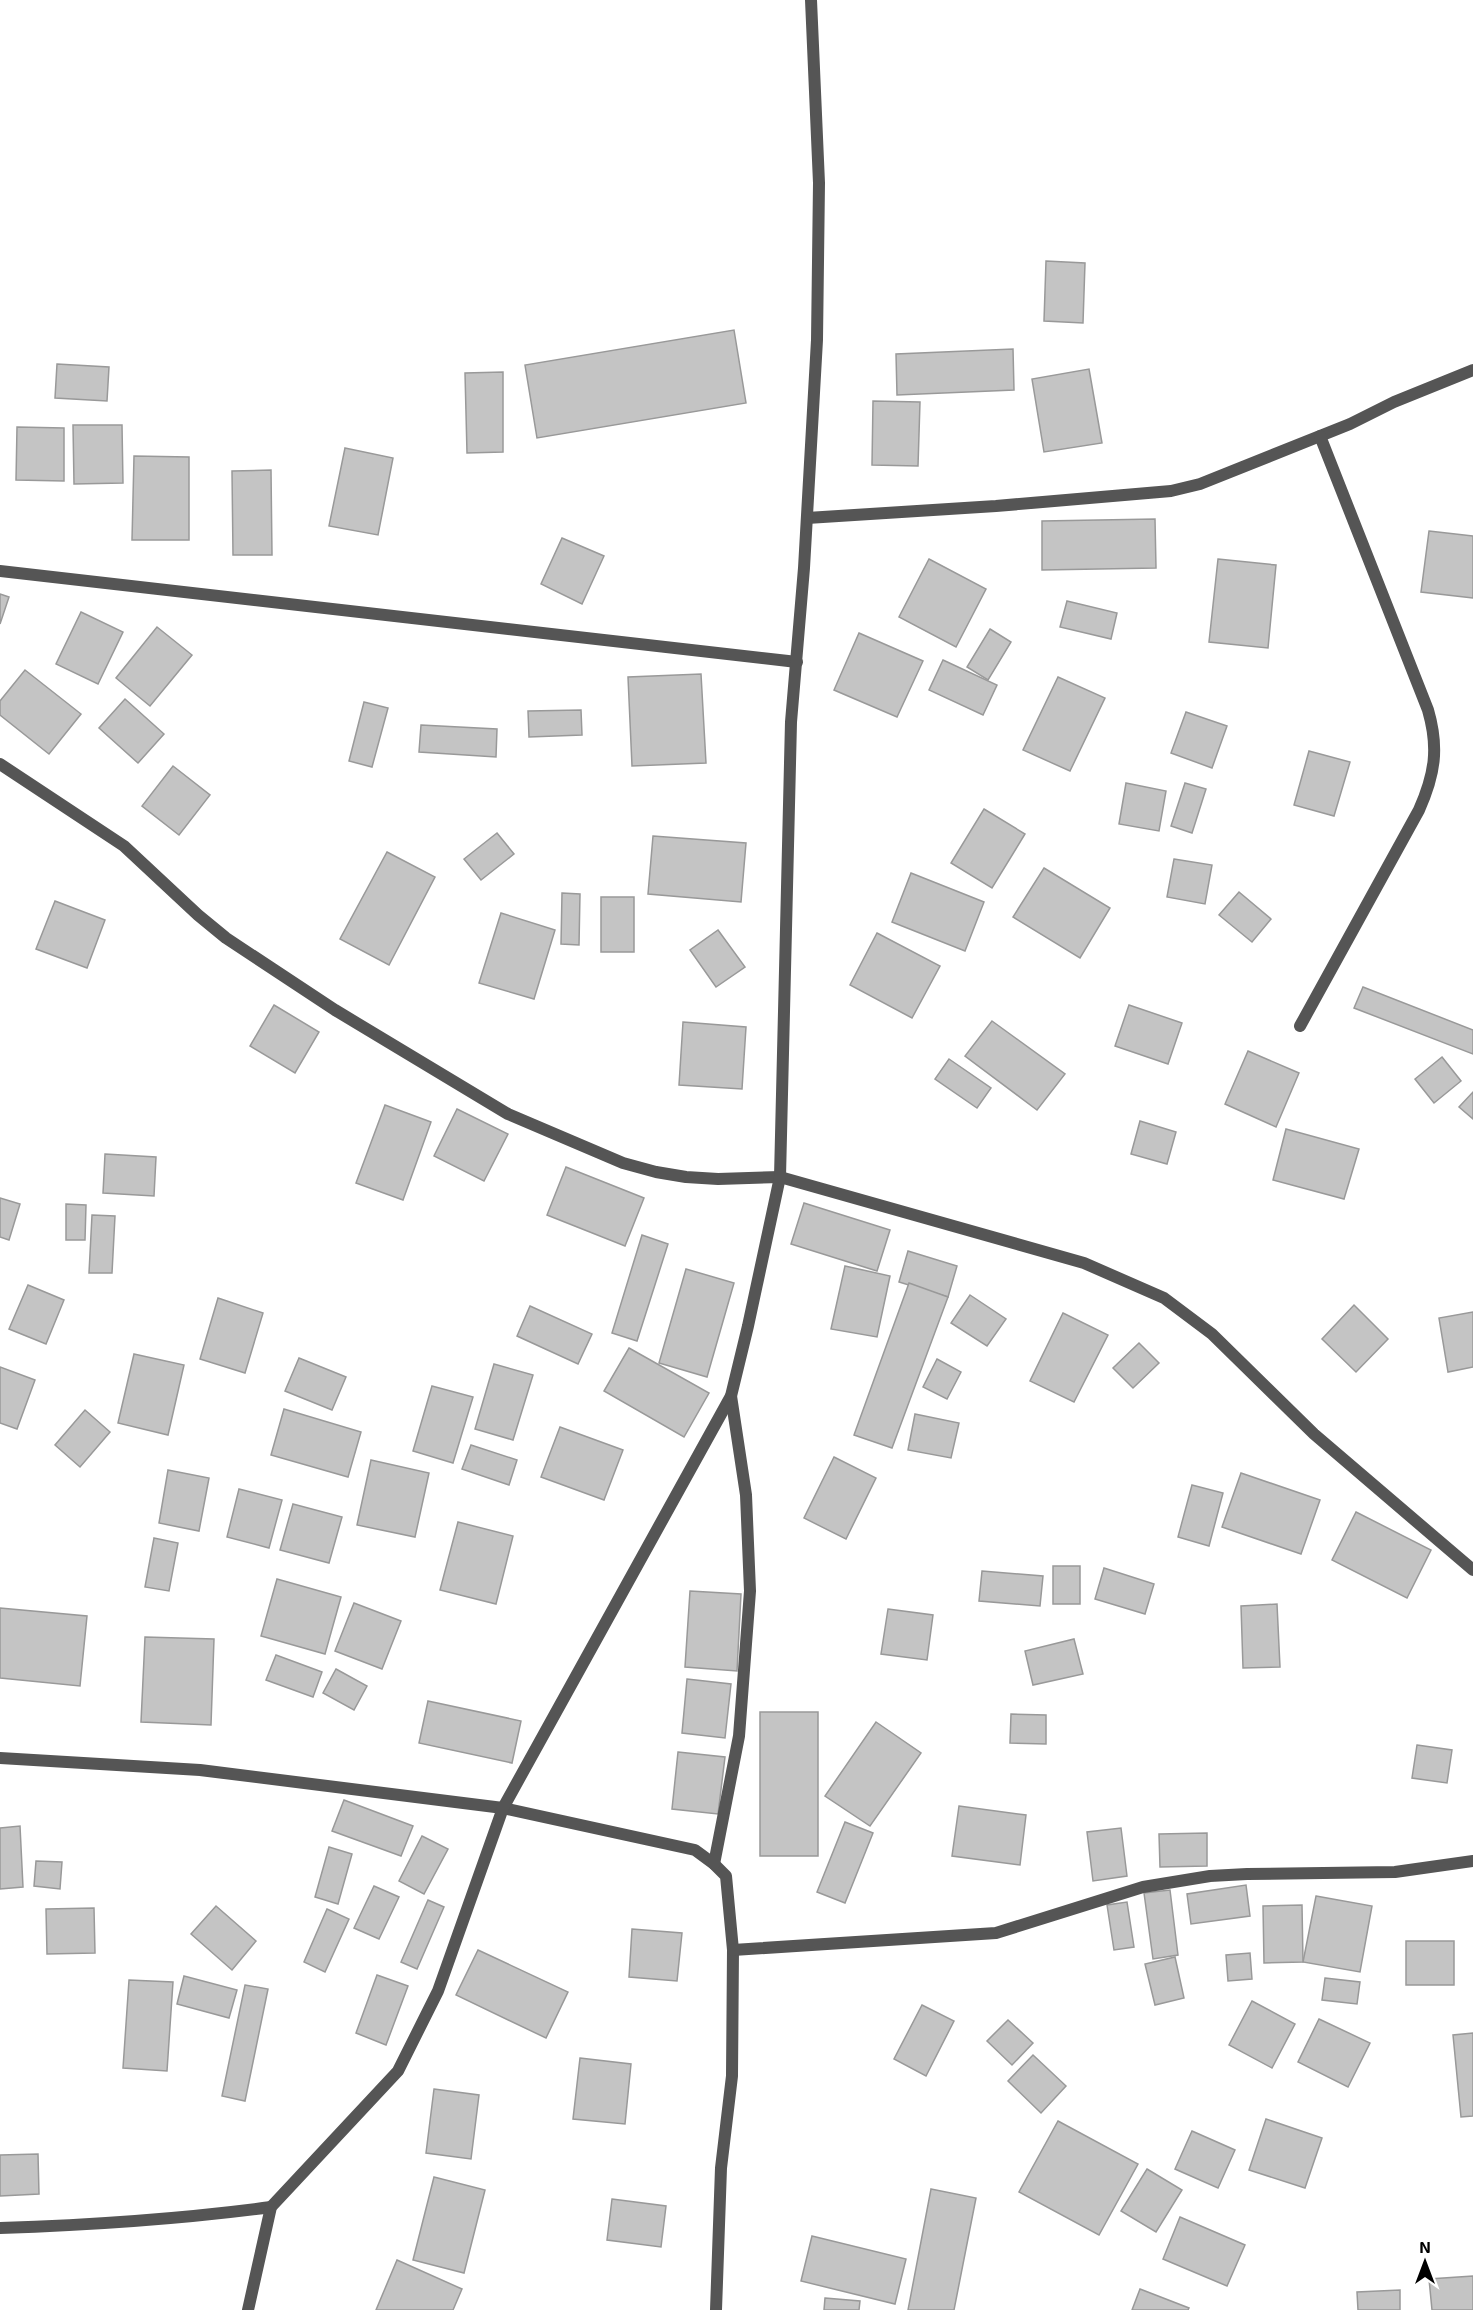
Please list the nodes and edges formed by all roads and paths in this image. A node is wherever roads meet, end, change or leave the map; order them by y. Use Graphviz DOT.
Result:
graph roads {
  1 [pos="811,0"];
  2 [pos="1473,370"];
  3 [pos="1320,436"];
  4 [pos="807,518"];
  5 [pos="0,572"];
  6 [pos="797,662"];
  7 [pos="0,764"];
  8 [pos="1300,1026"];
  9 [pos="780,1177"];
  10 [pos="731,1396"];
  11 [pos="1473,1570"];
  12 [pos="0,1758"];
  13 [pos="503,1808"];
  14 [pos="1473,1861"];
  15 [pos="714,1864"];
  16 [pos="733,1950"];
  17 [pos="271,2207"];
  18 [pos="0,2228"];
  19 [pos="248,2310"];
  20 [pos="716,2310"];
  1 -- 4 [label="street"];
  2 -- 3 [label="street"];
  3 -- 4 [label="street"];
  3 -- 8 [label="street"];
  4 -- 6 [label="street"];
  5 -- 6 [label="street"];
  6 -- 9 [label="street"];
  7 -- 9 [label="street"];
  9 -- 10 [label="street"];
  9 -- 11 [label="street"];
  10 -- 13 [label="street"];
  10 -- 15 [label="street"];
  12 -- 13 [label="street"];
  13 -- 15 [label="street"];
  13 -- 17 [label="street"];
  14 -- 16 [label="street"];
  15 -- 16 [label="street"];
  16 -- 20 [label="street"];
  17 -- 18 [label="street"];
  17 -- 19 [label="street"];
}
